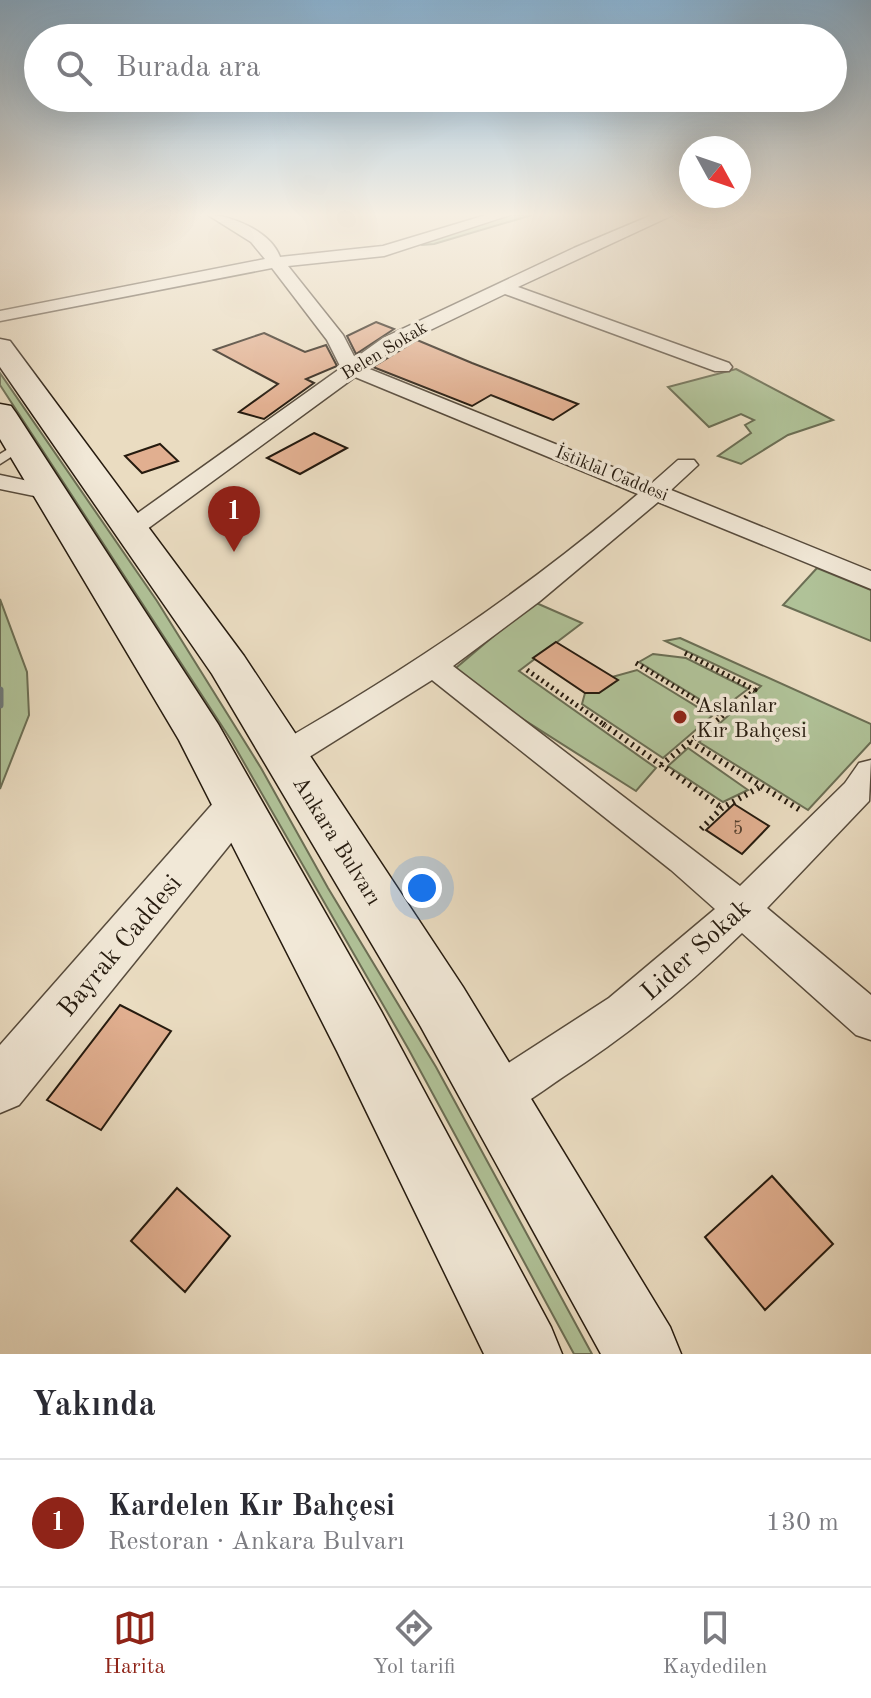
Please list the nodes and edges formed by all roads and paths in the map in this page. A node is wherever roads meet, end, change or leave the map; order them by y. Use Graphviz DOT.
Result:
graph roads {
  1 [pos="194,278"];
  2 [pos="289,278"];
  3 [pos="527,278"];
  4 [pos="505,288"];
  5 [pos="0,316"];
  6 [pos="0,347"];
  7 [pos="722,367"];
  8 [pos="351,368"];
  9 [pos="12,457"];
  10 [pos="686,465"];
  11 [pos="656,491"];
  12 [pos="130,530"];
  13 [pos="871,581"];
  14 [pos="685,653"];
  15 [pos="636,663"];
  16 [pos="432,665"];
  17 [pos="527,670"];
  18 [pos="722,716"];
  19 [pos="690,742"];
  20 [pos="286,755"];
  21 [pos="661,765"];
  22 [pos="762,786"];
  23 [pos="866,788"];
  24 [pos="238,804"];
  25 [pos="722,808"];
  26 [pos="825,825"];
  27 [pos="701,829"];
  28 [pos="741,910"];
  29 [pos="871,1021"];
  30 [pos="0,1086"];
  31 [pos="494,1097"];
  32 [pos="524,1354"];
  33 [pos="643,1354"];
  1 -- 5 [label="street"];
  2 -- 8 [label="street"];
  3 -- 4 [label="street, Belen Sokak"];
  4 -- 7 [label="street"];
  4 -- 8 [label="street, Belen Sokak"];
  6 -- 12 [label="main road, Ankara Bulvarı"];
  8 -- 11 [label="street, İstiklal Caddesi"];
  8 -- 12 [label="street, Belen Sokak"];
  9 -- 24 [label="main road"];
  10 -- 11 [label="street"];
  11 -- 13 [label="street, İstiklal Caddesi"];
  11 -- 16 [label="street"];
  12 -- 20 [label="main road, Ankara Bulvarı"];
  14 -- 18 [label="path"];
  15 -- 18 [label="path"];
  16 -- 20 [label="street"];
  16 -- 28 [label="street"];
  17 -- 21 [label="path"];
  18 -- 19 [label="path"];
  19 -- 21 [label="path"];
  19 -- 22 [label="path"];
  20 -- 31 [label="main road, Ankara Bulvarı"];
  21 -- 25 [label="path"];
  22 -- 25 [label="path"];
  22 -- 26 [label="path"];
  23 -- 26 [label="street, Lider Sokak"];
  24 -- 30 [label="street, Bayrak Caddesi"];
  24 -- 32 [label="main road"];
  25 -- 27 [label="path"];
  26 -- 28 [label="street, Lider Sokak"];
  28 -- 29 [label="street"];
  28 -- 31 [label="street, Lider Sokak"];
  31 -- 33 [label="main road, Ankara Bulvarı"];
}
